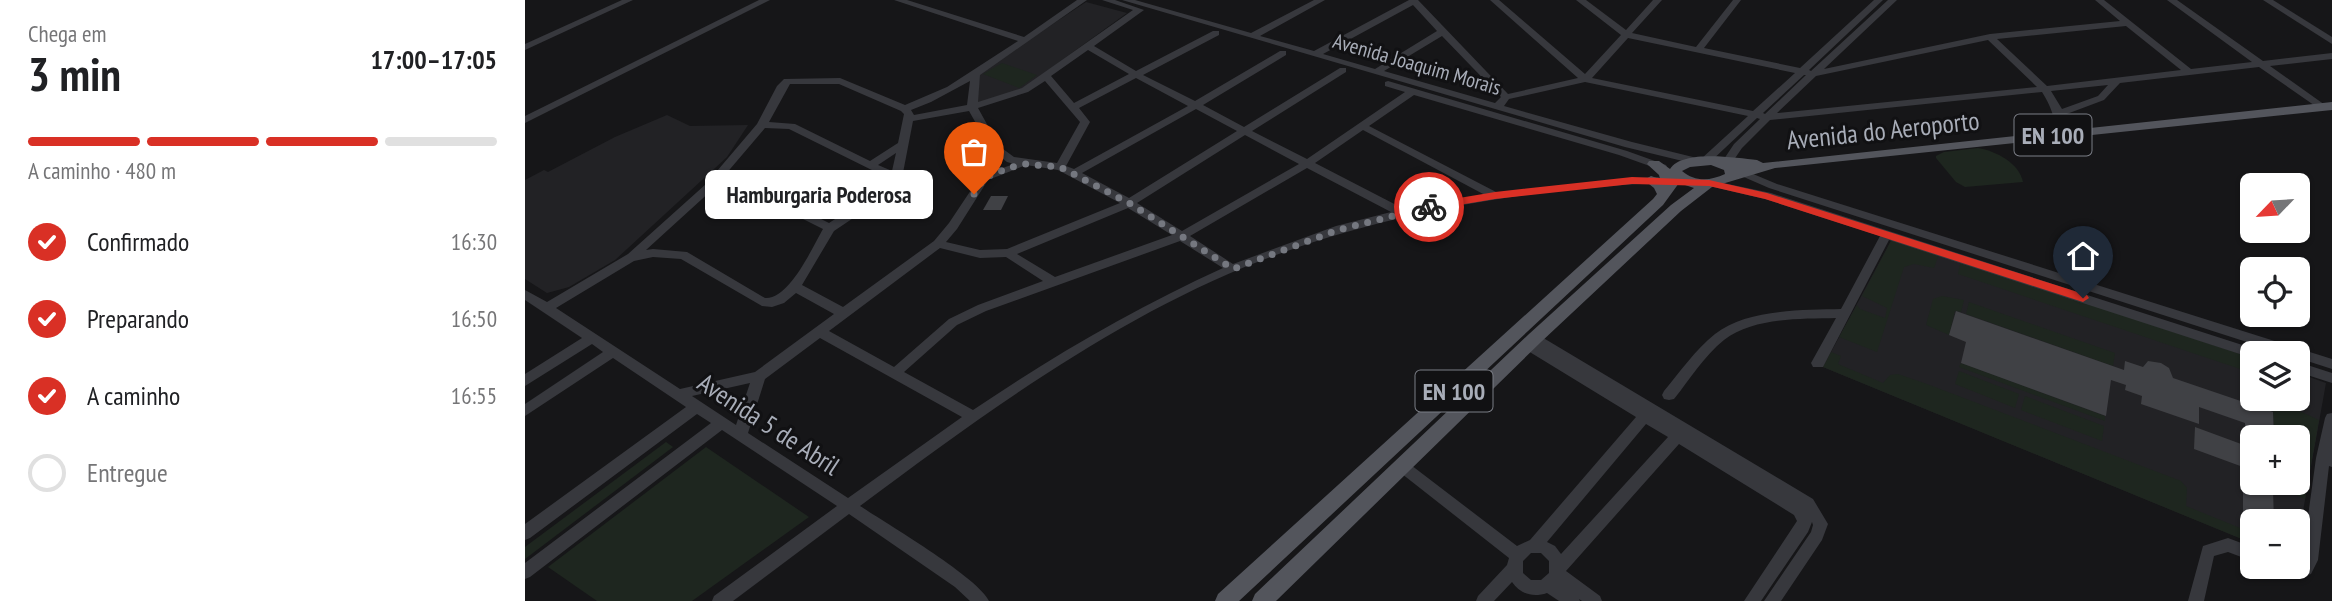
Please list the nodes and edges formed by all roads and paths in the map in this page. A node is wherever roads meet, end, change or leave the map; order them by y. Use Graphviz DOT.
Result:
graph roads {
  1 [pos="629,0"];
  2 [pos="766,0"];
  3 [pos="898,0"];
  4 [pos="1083,0"];
  5 [pos="1107,0"];
  6 [pos="1126,0"];
  7 [pos="1169,0"];
  8 [pos="1321,0"];
  9 [pos="1414,0"];
  10 [pos="1494,0"];
  11 [pos="1580,0"];
  12 [pos="1658,0"];
  13 [pos="1737,0"];
  14 [pos="1879,0"];
  15 [pos="1893,0"];
  16 [pos="2098,0"];
  17 [pos="2171,0"];
  18 [pos="2267,0"];
  19 [pos="1156,9"];
  20 [pos="1140,10"];
  21 [pos="2127,23"];
  22 [pos="1443,31"];
  23 [pos="1216,33"];
  24 [pos="1627,35"];
  25 [pos="1253,36"];
  26 [pos="1990,37"];
  27 [pos="1023,40"];
  28 [pos="2332,41"];
  29 [pos="1088,46"];
  30 [pos="525,47"];
  31 [pos="1699,49"];
  32 [pos="1283,53"];
  33 [pos="1316,54"];
  34 [pos="2332,56"];
  35 [pos="2261,64"];
  36 [pos="1343,71"];
  37 [pos="1801,71"];
  38 [pos="976,72"];
  39 [pos="1377,72"];
  40 [pos="2190,72"];
  41 [pos="1814,74"];
  42 [pos="1137,75"];
  43 [pos="1046,76"];
  44 [pos="1585,79"];
  45 [pos="2117,81"];
  46 [pos="2044,89"];
  47 [pos="1412,92"];
  48 [pos="1506,97"];
  49 [pos="1198,104"];
  50 [pos="2327,106"];
  51 [pos="972,107"];
  52 [pos="1074,107"];
  53 [pos="1497,107"];
  54 [pos="2061,113"];
  55 [pos="907,114"];
  56 [pos="1755,114"];
  57 [pos="1767,117"];
  58 [pos="525,120"];
  59 [pos="762,125"];
  60 [pos="1364,127"];
  61 [pos="1246,130"];
  62 [pos="2061,134"];
  63 [pos="904,144"];
  64 [pos="995,148"];
  65 [pos="1308,163"];
  66 [pos="1025,164"];
  67 [pos="870,165"];
  68 [pos="1722,166"];
  69 [pos="1060,167"];
  70 [pos="1649,170"];
  71 [pos="1075,173"];
  72 [pos="897,178"];
  73 [pos="984,178"];
  74 [pos="1673,181"];
  75 [pos="1709,183"];
  76 [pos="710,186"];
  77 [pos="1495,195"];
  78 [pos="1129,203"];
  79 [pos="1402,213"];
  80 [pos="830,228"];
  81 [pos="1886,235"];
  82 [pos="1182,236"];
  83 [pos="938,244"];
  84 [pos="1955,251"];
  85 [pos="1008,253"];
  86 [pos="632,257"];
  87 [pos="1233,269"];
  88 [pos="1053,282"];
  89 [pos="795,287"];
  90 [pos="525,294"];
  91 [pos="547,308"];
  92 [pos="1843,313"];
  93 [pos="845,314"];
  94 [pos="820,332"];
  95 [pos="592,338"];
  96 [pos="1532,341"];
  97 [pos="2240,349"];
  98 [pos="613,352"];
  99 [pos="1818,363"];
  100 [pos="2332,364"];
  101 [pos="2310,371"];
  102 [pos="895,373"];
  103 [pos="759,376"];
  104 [pos="2332,378"];
  105 [pos="525,381"];
  106 [pos="679,394"];
  107 [pos="1669,395"];
  108 [pos="697,406"];
  109 [pos="525,411"];
  110 [pos="1648,412"];
  111 [pos="974,416"];
  112 [pos="2332,418"];
  113 [pos="722,422"];
  114 [pos="1681,432"];
  115 [pos="740,435"];
  116 [pos="2328,459"];
  117 [pos="1402,466"];
  118 [pos="850,507"];
  119 [pos="1810,515"];
  120 [pos="525,533"];
  121 [pos="1533,547"];
  122 [pos="2240,550"];
  123 [pos="2310,560"];
  124 [pos="1516,561"];
  125 [pos="525,572"];
  126 [pos="1552,578"];
  127 [pos="720,601"];
  128 [pos="981,601"];
  129 [pos="1225,601"];
  130 [pos="1262,601"];
  131 [pos="1484,601"];
  132 [pos="1531,601"];
  133 [pos="1572,601"];
  134 [pos="1594,601"];
  135 [pos="1752,601"];
  136 [pos="1772,601"];
  137 [pos="2196,601"];
  1 -- 30 [label="street"];
  2 -- 58 [label="street"];
  3 -- 27 [label="street"];
  4 -- 27 [label="street"];
  5 -- 20 [label="street, Avenida Joaquim Morais"];
  6 -- 19 [label="street, Avenida Joaquim Morais"];
  7 -- 19 [label="street"];
  8 -- 25 [label="street"];
  9 -- 22 [label="street"];
  9 -- 33 [label="street"];
  10 -- 44 [label="street"];
  11 -- 24 [label="street"];
  12 -- 24 [label="street"];
  13 -- 31 [label="street"];
  14 -- 37 [label="street"];
  15 -- 41 [label="street"];
  16 -- 21 [label="street"];
  17 -- 35 [label="street"];
  18 -- 28 [label="street"];
  19 -- 25 [label="street, Avenida Joaquim Morais"];
  20 -- 23 [label="street, Avenida Joaquim Morais"];
  20 -- 29 [label="street"];
  21 -- 26 [label="street"];
  21 -- 40 [label="street"];
  22 -- 39 [label="street"];
  22 -- 48 [label="street"];
  23 -- 32 [label="street, Avenida Joaquim Morais"];
  23 -- 42 [label="street"];
  24 -- 31 [label="street"];
  24 -- 44 [label="street"];
  25 -- 33 [label="street, Avenida Joaquim Morais"];
  26 -- 41 [label="street"];
  26 -- 46 [label="street"];
  27 -- 38 [label="street"];
  29 -- 42 [label="street"];
  29 -- 43 [label="street"];
  31 -- 37 [label="street"];
  32 -- 36 [label="street, Avenida Joaquim Morais"];
  32 -- 49 [label="street"];
  33 -- 39 [label="street, Avenida Joaquim Morais"];
  34 -- 35 [label="street"];
  35 -- 40 [label="street"];
  35 -- 50 [label="street"];
  36 -- 47 [label="street, Avenida Joaquim Morais"];
  36 -- 61 [label="street"];
  37 -- 41 [label="street"];
  37 -- 56 [label="street"];
  38 -- 51 [label="street"];
  38 -- 55 [label="street"];
  39 -- 53 [label="street, Avenida Joaquim Morais"];
  40 -- 45 [label="street"];
  41 -- 57 [label="street"];
  42 -- 49 [label="street"];
  42 -- 52 [label="street"];
  43 -- 51 [label="street"];
  43 -- 52 [label="street"];
  44 -- 48 [label="street"];
  44 -- 56 [label="street"];
  45 -- 46 [label="street"];
  45 -- 54 [label="street"];
  46 -- 54 [label="street"];
  46 -- 57 [label="street"];
  47 -- 60 [label="street"];
  47 -- 70 [label="street, Avenida Joaquim Morais"];
  48 -- 53 [label="street"];
  49 -- 61 [label="street"];
  49 -- 71 [label="street"];
  50 -- 62 [label="main road, Avenida do Aeroporto / EN 100"];
  51 -- 55 [label="street"];
  51 -- 64 [label="street"];
  52 -- 69 [label="street"];
  53 -- 68 [label="street, Avenida Joaquim Morais"];
  54 -- 62 [label="street"];
  55 -- 59 [label="street"];
  55 -- 63 [label="street"];
  56 -- 57 [label="street"];
  56 -- 68 [label="street"];
  57 -- 68 [label="street"];
  59 -- 67 [label="street"];
  59 -- 76 [label="street"];
  60 -- 65 [label="street"];
  60 -- 77 [label="street"];
  61 -- 65 [label="street"];
  61 -- 78 [label="street"];
  62 -- 68 [label="main road, Avenida do Aeroporto / EN 100"];
  63 -- 67 [label="street"];
  63 -- 72 [label="street"];
  64 -- 66 [label="street"];
  64 -- 73 [label="street"];
  65 -- 79 [label="street"];
  65 -- 82 [label="street"];
  66 -- 69 [label="street"];
  66 -- 73 [label="street"];
  67 -- 72 [label="street"];
  68 -- 74 [label="main road, EN 100"];
  68 -- 75 [label="main road, EN 100"];
  68 -- 84 [label="street, Avenida Joaquim Morais"];
  69 -- 71 [label="street"];
  70 -- 74 [label="main road"];
  70 -- 74 [label="main road"];
  70 -- 77 [label="street"];
  71 -- 78 [label="street"];
  72 -- 80 [label="street"];
  73 -- 83 [label="street"];
  74 -- 75 [label="main road, EN 100"];
  74 -- 129 [label="main road, EN 100"];
  75 -- 81 [label="street"];
  75 -- 96 [label="main road, EN 100"];
  76 -- 80 [label="street"];
  76 -- 86 [label="street"];
  77 -- 79 [label="street"];
  78 -- 82 [label="street"];
  78 -- 85 [label="street"];
  79 -- 87 [label="street"];
  80 -- 89 [label="street"];
  81 -- 84 [label="street"];
  81 -- 92 [label="street"];
  82 -- 87 [label="street"];
  82 -- 88 [label="street"];
  83 -- 85 [label="street"];
  83 -- 93 [label="street"];
  84 -- 97 [label="street"];
  84 -- 100 [label="street"];
  85 -- 88 [label="street"];
  86 -- 89 [label="street"];
  86 -- 91 [label="street"];
  87 -- 111 [label="street"];
  88 -- 102 [label="street"];
  89 -- 93 [label="street"];
  90 -- 91 [label="street, Avenida 5 de Abril"];
  91 -- 95 [label="street, Avenida 5 de Abril"];
  92 -- 99 [label="street"];
  92 -- 107 [label="street"];
  93 -- 94 [label="street"];
  94 -- 102 [label="street"];
  94 -- 103 [label="street"];
  95 -- 98 [label="street, Avenida 5 de Abril"];
  95 -- 105 [label="street"];
  96 -- 110 [label="street"];
  96 -- 117 [label="main road, EN 100"];
  98 -- 106 [label="street, Avenida 5 de Abril"];
  98 -- 109 [label="street"];
  101 -- 104 [label="street"];
  102 -- 111 [label="street"];
  103 -- 106 [label="street"];
  103 -- 115 [label="street"];
  106 -- 108 [label="street, Avenida 5 de Abril"];
  108 -- 113 [label="street, Avenida 5 de Abril"];
  108 -- 120 [label="street"];
  110 -- 114 [label="street"];
  110 -- 121 [label="street"];
  111 -- 118 [label="street"];
  112 -- 116 [label="street"];
  113 -- 115 [label="street, Avenida 5 de Abril"];
  113 -- 125 [label="street"];
  114 -- 119 [label="street"];
  114 -- 126 [label="street"];
  115 -- 118 [label="street, Avenida 5 de Abril"];
  116 -- 123 [label="street"];
  117 -- 124 [label="street"];
  117 -- 130 [label="main road, EN 100"];
  118 -- 127 [label="street"];
  118 -- 128 [label="street, Avenida 5 de Abril"];
  119 -- 135 [label="street"];
  119 -- 136 [label="street"];
  121 -- 124 [label="street"];
  121 -- 126 [label="street"];
  122 -- 137 [label="street"];
  124 -- 126 [label="street"];
  124 -- 131 [label="street"];
  126 -- 132 [label="street"];
  126 -- 133 [label="street"];
  126 -- 134 [label="street"];
}
